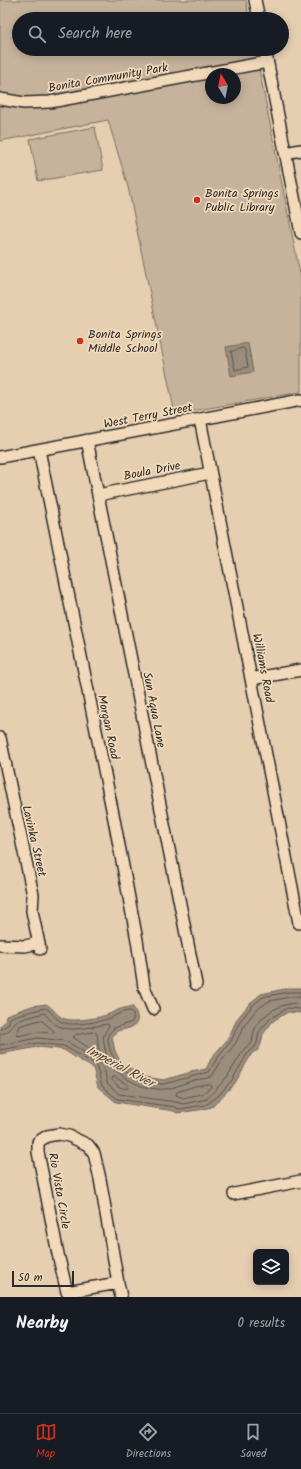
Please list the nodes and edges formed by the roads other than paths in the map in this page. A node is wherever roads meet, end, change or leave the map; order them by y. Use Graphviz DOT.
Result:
graph roads {
  1 [pos="255,0"];
  2 [pos="258,12"];
  3 [pos="266,56"];
  4 [pos="267,62"];
  5 [pos="0,99"];
  6 [pos="301,150"];
  7 [pos="285,153"];
  8 [pos="301,233"];
  9 [pos="301,400"];
  10 [pos="200,419"];
  11 [pos="87,440"];
  12 [pos="39,450"];
  13 [pos="0,457"];
  14 [pos="210,473"];
  15 [pos="98,495"];
  16 [pos="301,670"];
  17 [pos="251,679"];
  18 [pos="0,738"];
  19 [pos="299,923"];
  20 [pos="0,945"];
  21 [pos="196,984"];
  22 [pos="153,1009"];
  23 [pos="301,1181"];
  24 [pos="234,1194"];
  25 [pos="118,1283"];
  26 [pos="121,1297"];
  1 -- 2 [label="street"];
  3 -- 4 [label="street"];
  4 -- 5 [label="street, Bonita Community Park"];
  4 -- 7 [label="street"];
  6 -- 7 [label="street"];
  7 -- 8 [label="street"];
  9 -- 10 [label="street, West Terry Street"];
  10 -- 11 [label="street, West Terry Street"];
  10 -- 14 [label="street, Williams Road"];
  11 -- 12 [label="street, West Terry Street"];
  11 -- 15 [label="street, Sun Aqua Lane"];
  12 -- 13 [label="street, West Terry Street"];
  12 -- 22 [label="street, Morgan Road"];
  14 -- 15 [label="street, Boula Drive"];
  14 -- 17 [label="street, Williams Road"];
  15 -- 21 [label="street, Sun Aqua Lane"];
  16 -- 17 [label="street"];
  17 -- 19 [label="street, Williams Road"];
  18 -- 20 [label="street, Lavinka Street"];
  23 -- 24 [label="street"];
  25 -- 25 [label="street, Rio Vista Circle"];
  25 -- 26 [label="street, Rio Vista Circle"];
}
